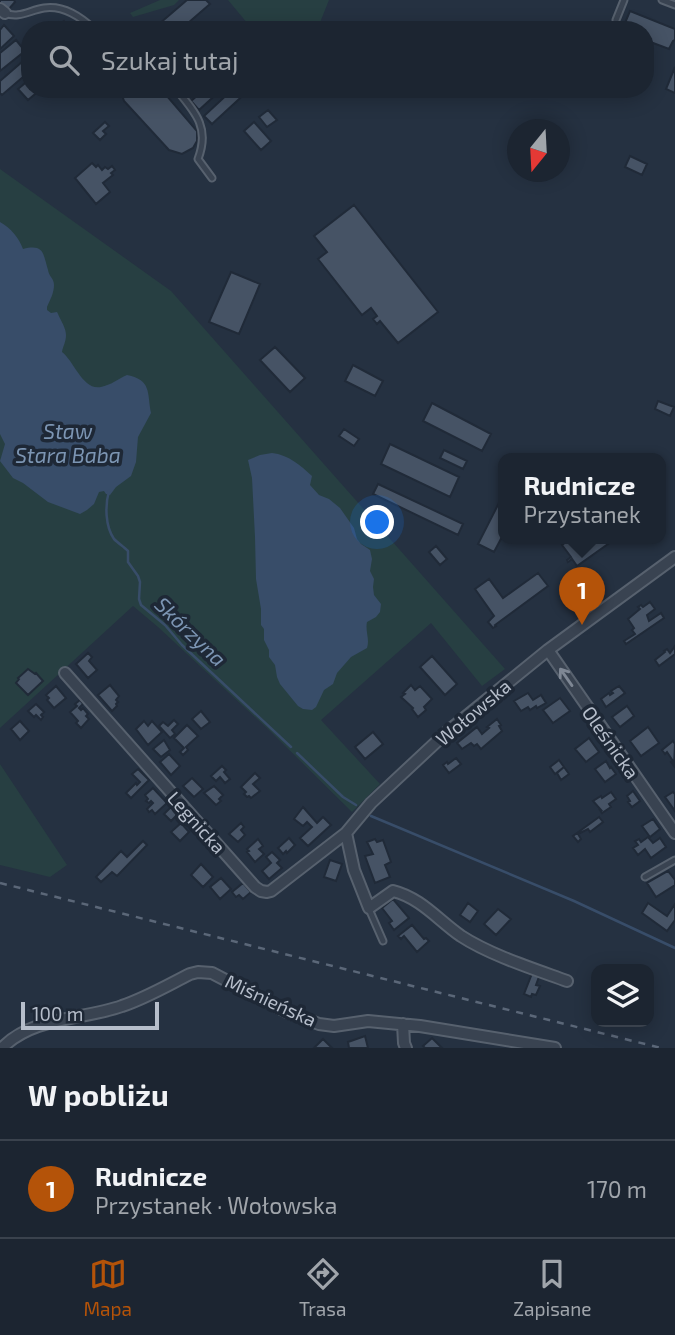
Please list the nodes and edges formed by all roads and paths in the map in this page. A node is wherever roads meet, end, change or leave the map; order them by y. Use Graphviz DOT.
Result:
graph roads {
  1 [pos="624,0"];
  2 [pos="662,0"];
  3 [pos="675,5"];
  4 [pos="2,11"];
  5 [pos="616,20"];
  6 [pos="84,21"];
  7 [pos="183,98"];
  8 [pos="212,178"];
  9 [pos="675,557"];
  10 [pos="548,650"];
  11 [pos="65,673"];
  12 [pos="346,833"];
  13 [pos="675,833"];
  14 [pos="675,860"];
  15 [pos="645,877"];
  16 [pos="369,908"];
  17 [pos="383,941"];
  18 [pos="567,981"];
  19 [pos="403,1024"];
  20 [pos="2,1048"];
  21 [pos="406,1048"];
  22 [pos="555,1048"];
  1 -- 5 [label="lane"];
  2 -- 3 [label="lane"];
  4 -- 6 [label="lane"];
  7 -- 8 [label="lane"];
  9 -- 10 [label="street, Wołowska"];
  10 -- 12 [label="street, Wołowska"];
  13 -- 10 [label="street, Oleśnicka, one-way"];
  11 -- 12 [label="street, Legnicka"];
  12 -- 16 [label="street"];
  14 -- 15 [label="lane"];
  16 -- 17 [label="lane"];
  16 -- 18 [label="street"];
  19 -- 20 [label="street, Miśnieńska"];
  19 -- 21 [label="street"];
  19 -- 22 [label="street, Miśnieńska"];
}
